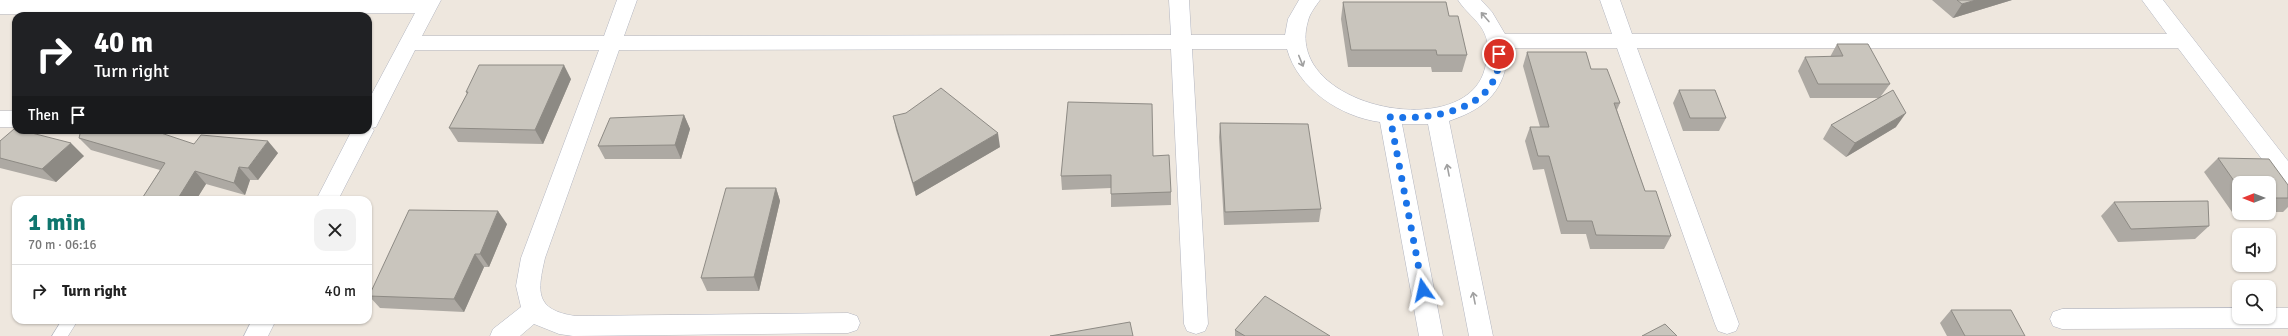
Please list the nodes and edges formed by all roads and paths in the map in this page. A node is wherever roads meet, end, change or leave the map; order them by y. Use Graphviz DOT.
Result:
graph roads {
  1 [pos="627,0"];
  2 [pos="1179,0"];
  3 [pos="1310,0"];
  4 [pos="1468,0"];
  5 [pos="1610,0"];
  6 [pos="2152,0"];
  7 [pos="429,3"];
  8 [pos="0,7"];
  9 [pos="2182,41"];
  10 [pos="611,42"];
  11 [pos="1180,42"];
  12 [pos="1294,42"];
  13 [pos="1499,42"];
  14 [pos="1625,42"];
  15 [pos="408,43"];
  16 [pos="372,112"];
  17 [pos="1437,116"];
  18 [pos="1390,117"];
  19 [pos="0,119"];
  20 [pos="12,119"];
  21 [pos="361,134"];
  22 [pos="2288,177"];
  23 [pos="329,196"];
  24 [pos="534,310"];
  25 [pos="2288,318"];
  26 [pos="2062,320"];
  27 [pos="848,323"];
  28 [pos="68,324"];
  29 [pos="262,324"];
  30 [pos="1196,324"];
  31 [pos="1727,324"];
  32 [pos="60,336"];
  33 [pos="256,336"];
  34 [pos="502,336"];
  35 [pos="1431,336"];
  36 [pos="1481,336"];
  1 -- 10 [label="street"];
  2 -- 11 [label="street"];
  3 -- 12 [label="street"];
  13 -- 4 [label="street, one-way"];
  5 -- 14 [label="street"];
  6 -- 9 [label="street"];
  7 -- 8 [label="street"];
  7 -- 15 [label="street"];
  9 -- 14 [label="street"];
  9 -- 22 [label="street"];
  10 -- 11 [label="street"];
  10 -- 15 [label="street"];
  10 -- 24 [label="street"];
  11 -- 12 [label="street"];
  11 -- 30 [label="street"];
  12 -- 18 [label="street, one-way"];
  13 -- 14 [label="street"];
  13 -- 17 [label="street"];
  14 -- 31 [label="street"];
  15 -- 16 [label="street"];
  17 -- 18 [label="street"];
  36 -- 17 [label="street, one-way"];
  18 -- 35 [label="street"];
  19 -- 20 [label="street"];
  21 -- 23 [label="street"];
  24 -- 27 [label="street"];
  24 -- 34 [label="street"];
  25 -- 26 [label="street"];
  28 -- 32 [label="lane"];
  29 -- 33 [label="street"];
}
